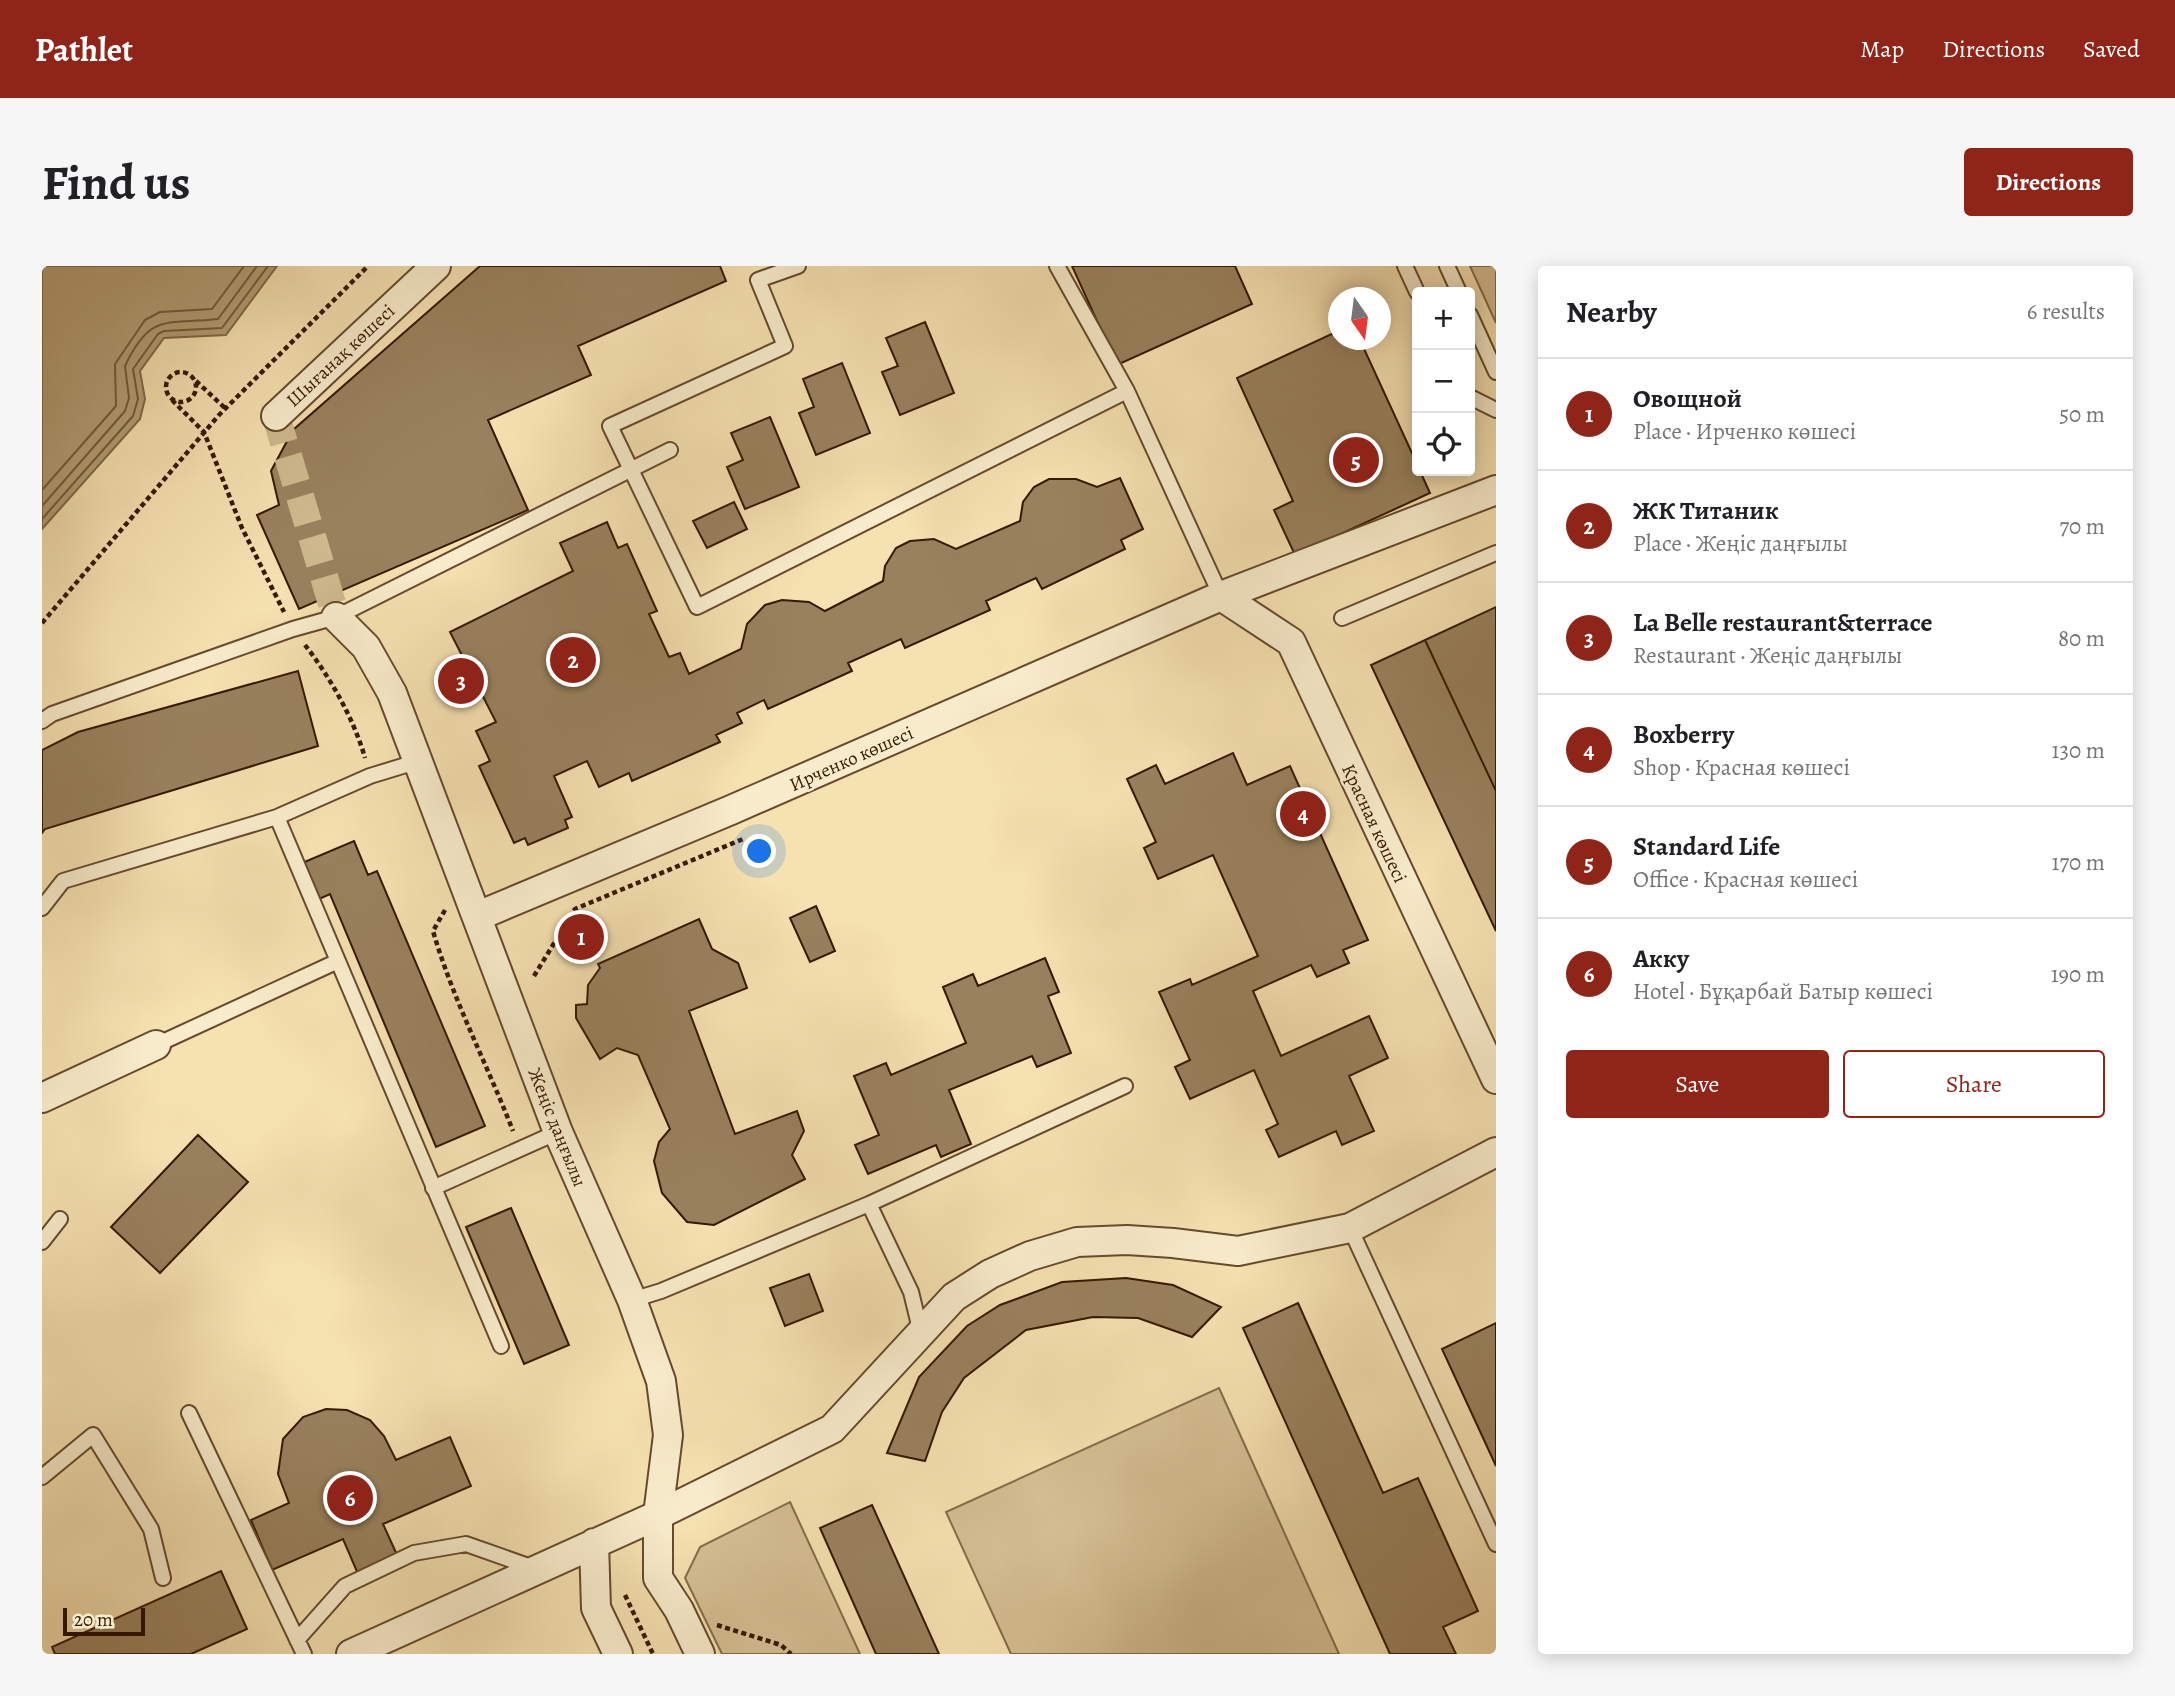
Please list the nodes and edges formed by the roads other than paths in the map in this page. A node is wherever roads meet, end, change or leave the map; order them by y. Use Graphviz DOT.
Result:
graph roads {
  1 [pos="436,266"];
  2 [pos="798,266"];
  3 [pos="1057,266"];
  4 [pos="1405,266"];
  5 [pos="1447,266"];
  6 [pos="1415,287"];
  7 [pos="1457,287"];
  8 [pos="1475,326"];
  9 [pos="1496,372"];
  10 [pos="1127,391"];
  11 [pos="1475,400"];
  12 [pos="1496,411"];
  13 [pos="275,415"];
  14 [pos="670,450"];
  15 [pos="631,470"];
  16 [pos="1496,490"];
  17 [pos="1496,553"];
  18 [pos="1221,596"];
  19 [pos="336,617"];
  20 [pos="1342,618"];
  21 [pos="42,721"];
  22 [pos="419,761"];
  23 [pos="277,817"];
  24 [pos="42,908"];
  25 [pos="478,916"];
  26 [pos="336,961"];
  27 [pos="156,1045"];
  28 [pos="1496,1079"];
  29 [pos="1125,1086"];
  30 [pos="42,1098"];
  31 [pos="558,1132"];
  32 [pos="1496,1152"];
  33 [pos="433,1188"];
  34 [pos="869,1204"];
  35 [pos="60,1219"];
  36 [pos="1350,1228"];
  37 [pos="42,1242"];
  38 [pos="632,1300"];
  39 [pos="921,1333"];
  40 [pos="502,1346"];
  41 [pos="189,1413"];
  42 [pos="42,1477"];
  43 [pos="658,1515"];
  44 [pos="594,1543"];
  45 [pos="1496,1544"];
  46 [pos="538,1570"];
  47 [pos="163,1577"];
  48 [pos="297,1640"];
  49 [pos="303,1654"];
  50 [pos="351,1654"];
  51 [pos="618,1654"];
  52 [pos="700,1654"];
  1 -- 13 [label="street, Шығанақ көшесі"];
  2 -- 15 [label="lane"];
  3 -- 10 [label="lane"];
  4 -- 6 [label="lane"];
  5 -- 7 [label="lane"];
  8 -- 9 [label="lane"];
  10 -- 15 [label="lane"];
  10 -- 18 [label="lane"];
  11 -- 12 [label="lane"];
  14 -- 15 [label="lane"];
  15 -- 19 [label="lane"];
  16 -- 18 [label="street, Ирченко көшесі"];
  17 -- 20 [label="lane"];
  18 -- 25 [label="street, Ирченко көшесі"];
  18 -- 28 [label="street, Красная көшесі"];
  19 -- 21 [label="lane"];
  19 -- 22 [label="street, Жеңіс даңғылы"];
  22 -- 23 [label="lane"];
  22 -- 25 [label="street, Жеңіс даңғылы"];
  23 -- 24 [label="lane"];
  23 -- 26 [label="lane"];
  25 -- 31 [label="street, Жеңіс даңғылы"];
  26 -- 27 [label="lane"];
  26 -- 33 [label="lane"];
  27 -- 30 [label="street"];
  29 -- 34 [label="lane"];
  31 -- 33 [label="lane"];
  31 -- 38 [label="street, Жеңіс даңғылы"];
  32 -- 36 [label="street"];
  33 -- 40 [label="lane"];
  34 -- 38 [label="lane"];
  34 -- 39 [label="lane"];
  35 -- 37 [label="lane"];
  36 -- 39 [label="street"];
  36 -- 45 [label="lane"];
  38 -- 43 [label="street, Жеңіс даңғылы"];
  39 -- 43 [label="street"];
  41 -- 48 [label="lane"];
  42 -- 47 [label="lane"];
  43 -- 44 [label="street"];
  43 -- 52 [label="street, Жеңіс даңғылы"];
  44 -- 46 [label="street"];
  44 -- 51 [label="street"];
  46 -- 48 [label="lane"];
  46 -- 50 [label="street"];
  48 -- 49 [label="lane"];
}
